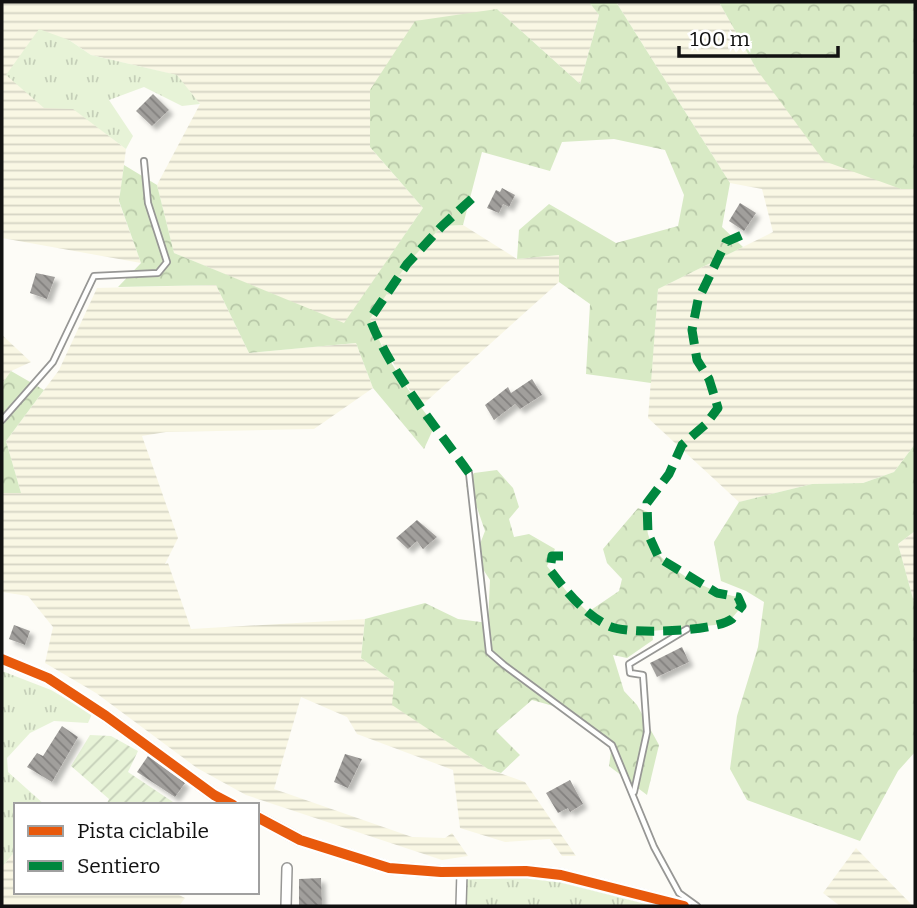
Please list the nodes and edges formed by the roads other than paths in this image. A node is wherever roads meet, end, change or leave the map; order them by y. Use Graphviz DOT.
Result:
graph roads {
  1 [pos="144,161"];
  2 [pos="2,420"];
  3 [pos="469,473"];
  4 [pos="688,629"];
  5 [pos="2,659"];
  6 [pos="633,793"];
  7 [pos="229,803"];
  8 [pos="259,818"];
  9 [pos="287,868"];
  10 [pos="462,872"];
  11 [pos="286,906"];
  12 [pos="461,906"];
  13 [pos="684,906"];
  14 [pos="697,906"];
  1 -- 2 [label="lane"];
  3 -- 6 [label="lane"];
  4 -- 6 [label="lane"];
  5 -- 7 [label="street"];
  6 -- 14 [label="lane"];
  8 -- 10 [label="street"];
  9 -- 11 [label="street"];
  10 -- 12 [label="street"];
  10 -- 13 [label="street"];
}
